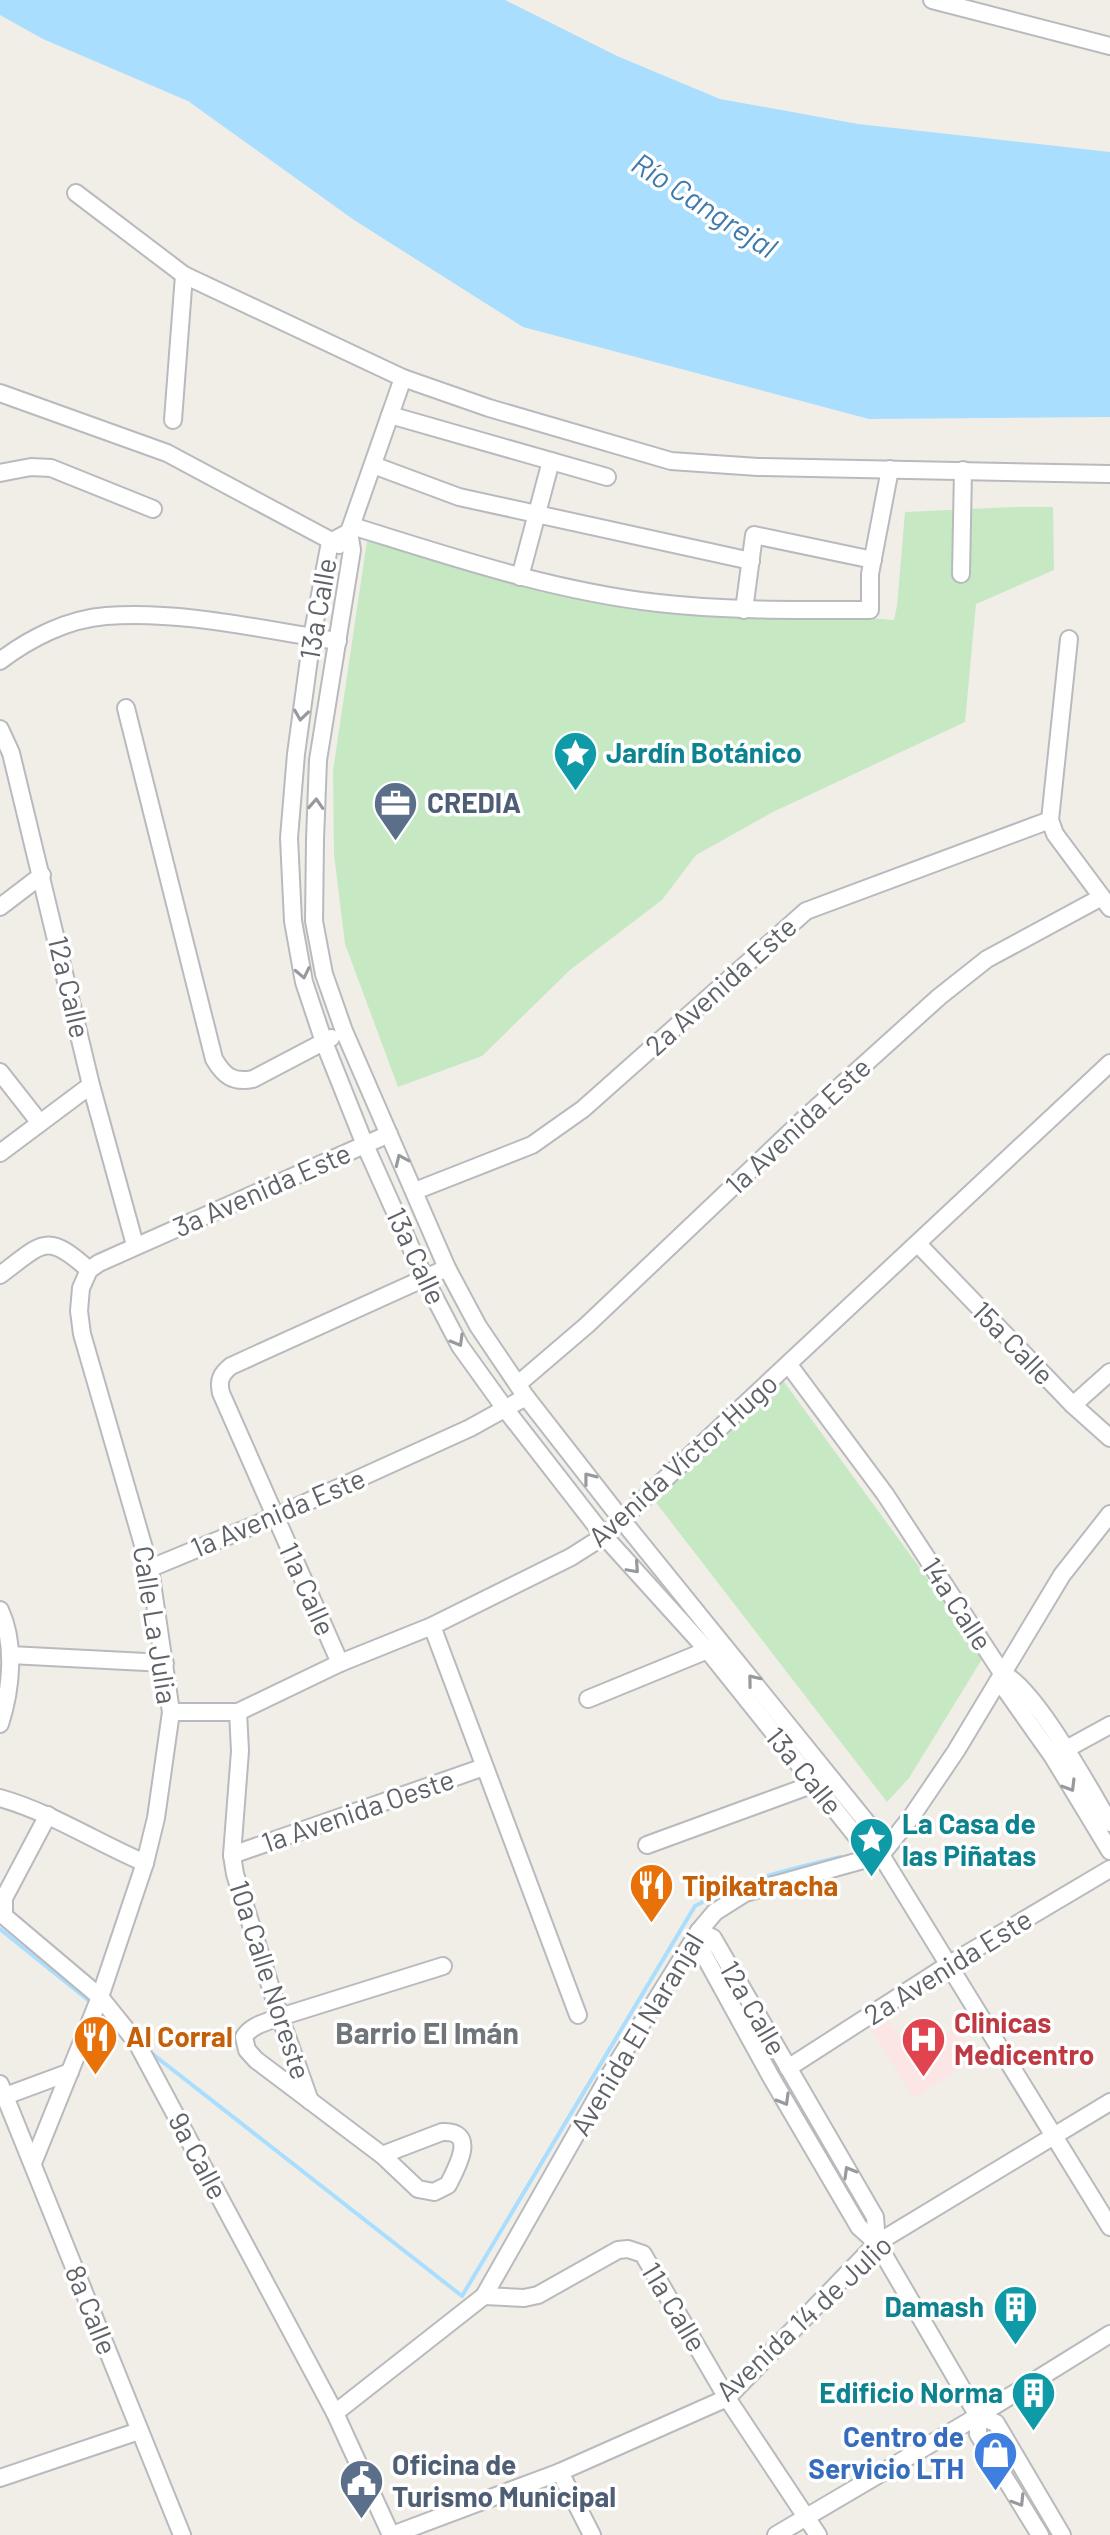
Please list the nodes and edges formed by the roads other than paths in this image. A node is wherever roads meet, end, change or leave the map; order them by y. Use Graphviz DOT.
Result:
graph roads {
  1 [pos="932,0"];
  2 [pos="1110,46"];
  3 [pos="76,193"];
  4 [pos="184,275"];
  5 [pos="403,378"];
  6 [pos="0,393"];
  7 [pos="390,415"];
  8 [pos="173,420"];
  9 [pos="551,461"];
  10 [pos="373,465"];
  11 [pos="890,469"];
  12 [pos="963,470"];
  13 [pos="0,473"];
  14 [pos="1110,474"];
  15 [pos="607,477"];
  16 [pos="153,509"];
  17 [pos="537,514"];
  18 [pos="351,529"];
  19 [pos="330,542"];
  20 [pos="352,550"];
  21 [pos="873,560"];
  22 [pos="751,561"];
  23 [pos="961,574"];
  24 [pos="520,577"];
  25 [pos="744,610"];
  26 [pos="312,637"];
  27 [pos="1069,639"];
  28 [pos="338,641"];
  29 [pos="0,661"];
  30 [pos="126,708"];
  31 [pos="0,729"];
  32 [pos="1050,820"];
  33 [pos="289,838"];
  34 [pos="315,840"];
  35 [pos="42,875"];
  36 [pos="1105,903"];
  37 [pos="0,907"];
  38 [pos="344,1031"];
  39 [pos="324,1042"];
  40 [pos="1110,1063"];
  41 [pos="0,1072"];
  42 [pos="91,1085"];
  43 [pos="40,1123"];
  44 [pos="389,1134"];
  45 [pos="365,1145"];
  46 [pos="0,1153"];
  47 [pos="415,1191"];
  48 [pos="918,1244"];
  49 [pos="135,1245"];
  50 [pos="447,1268"];
  51 [pos="89,1270"];
  52 [pos="0,1275"];
  53 [pos="425,1279"];
  54 [pos="789,1365"];
  55 [pos="1110,1372"];
  56 [pos="522,1391"];
  57 [pos="1073,1405"];
  58 [pos="506,1410"];
  59 [pos="1110,1438"];
  60 [pos="1110,1514"];
  61 [pos="274,1517"];
  62 [pos="622,1520"];
  63 [pos="604,1536"];
  64 [pos="158,1565"];
  65 [pos="0,1610"];
  66 [pos="432,1626"];
  67 [pos="716,1647"];
  68 [pos="10,1655"];
  69 [pos="165,1663"];
  70 [pos="340,1663"];
  71 [pos="1002,1673"];
  72 [pos="588,1699"];
  73 [pos="171,1712"];
  74 [pos="238,1712"];
  75 [pos="0,1724"];
  76 [pos="1110,1725"];
  77 [pos="1059,1753"];
  78 [pos="484,1767"];
  79 [pos="821,1779"];
  80 [pos="0,1798"];
  81 [pos="48,1815"];
  82 [pos="1110,1823"];
  83 [pos="647,1845"];
  84 [pos="1110,1851"];
  85 [pos="232,1855"];
  86 [pos="881,1855"];
  87 [pos="145,1863"];
  88 [pos="1110,1869"];
  89 [pos="699,1931"];
  90 [pos="948,1965"];
  91 [pos="443,1966"];
  92 [pos="100,1997"];
  93 [pos="578,2015"];
  94 [pos="280,2017"];
  95 [pos="788,2068"];
  96 [pos="70,2072"];
  97 [pos="2,2093"];
  98 [pos="1110,2102"];
  99 [pos="311,2104"];
  100 [pos="1055,2136"];
  101 [pos="382,2155"];
  102 [pos="33,2163"];
  103 [pos="1110,2227"];
  104 [pos="877,2243"];
  105 [pos="484,2296"];
  106 [pos="1110,2334"];
  107 [pos="727,2398"];
  108 [pos="335,2413"];
  109 [pos="978,2416"];
  110 [pos="139,2431"];
  111 [pos="560,2472"];
  112 [pos="0,2478"];
  113 [pos="807,2516"];
  114 [pos="182,2535"];
  115 [pos="391,2535"];
  116 [pos="592,2535"];
  117 [pos="776,2535"];
  118 [pos="818,2535"];
  119 [pos="1040,2535"];
  120 [pos="1062,2535"];
  1 -- 2 [label="street"];
  3 -- 4 [label="street"];
  4 -- 5 [label="street"];
  4 -- 8 [label="street"];
  5 -- 7 [label="street, 13a Calle"];
  5 -- 11 [label="street"];
  6 -- 19 [label="street"];
  7 -- 9 [label="street"];
  7 -- 10 [label="street, 13a Calle"];
  9 -- 15 [label="street"];
  9 -- 17 [label="street"];
  10 -- 17 [label="street"];
  10 -- 18 [label="street, 13a Calle"];
  11 -- 12 [label="street"];
  11 -- 21 [label="street"];
  12 -- 14 [label="street"];
  12 -- 23 [label="street"];
  13 -- 16 [label="street"];
  17 -- 22 [label="street"];
  17 -- 24 [label="street"];
  18 -- 19 [label="street, 13a Calle"];
  18 -- 20 [label="street, 13a Calle"];
  18 -- 24 [label="street"];
  19 -- 20 [label="street"];
  19 -- 26 [label="street, 13a Calle"];
  20 -- 28 [label="street, 13a Calle"];
  21 -- 22 [label="street"];
  21 -- 25 [label="street"];
  22 -- 25 [label="street"];
  24 -- 25 [label="street"];
  26 -- 28 [label="street"];
  26 -- 29 [label="street"];
  26 -- 33 [label="street, 13a Calle, one-way"];
  27 -- 32 [label="street"];
  34 -- 28 [label="street, 13a Calle, one-way"];
  30 -- 39 [label="street"];
  31 -- 35 [label="street, 12a Calle"];
  32 -- 36 [label="street"];
  32 -- 47 [label="street, 2a Avenida Este"];
  33 -- 34 [label="street"];
  33 -- 39 [label="street, 13a Calle, one-way"];
  34 -- 38 [label="street, 13a Calle"];
  35 -- 37 [label="street"];
  35 -- 42 [label="street, 12a Calle"];
  36 -- 56 [label="street, 1a Avenida Este"];
  38 -- 39 [label="street"];
  38 -- 44 [label="street, 13a Calle"];
  39 -- 45 [label="street, 13a Calle"];
  40 -- 48 [label="street, Avenida Víctor Hugo"];
  41 -- 43 [label="street"];
  42 -- 43 [label="street"];
  42 -- 49 [label="street, 12a Calle"];
  43 -- 46 [label="street"];
  44 -- 45 [label="street, 3a Avenida Este"];
  47 -- 44 [label="street, 13a Calle, one-way"];
  45 -- 49 [label="street, 3a Avenida Este"];
  45 -- 53 [label="street, 13a Calle"];
  47 -- 50 [label="street, 13a Calle"];
  48 -- 54 [label="street, Avenida Víctor Hugo"];
  48 -- 57 [label="street, 15a Calle"];
  49 -- 51 [label="street"];
  50 -- 53 [label="street"];
  50 -- 56 [label="street, 13a Calle"];
  51 -- 52 [label="street"];
  51 -- 69 [label="street, Calle La Julia"];
  53 -- 58 [label="street, 13a Calle, one-way"];
  53 -- 61 [label="street, 11a Calle"];
  54 -- 62 [label="street, Avenida Víctor Hugo"];
  54 -- 71 [label="street, 14a Calle"];
  55 -- 57 [label="street"];
  56 -- 58 [label="street, 1a Avenida Este"];
  62 -- 56 [label="street, 13a Calle, one-way"];
  57 -- 59 [label="street, 15a Calle"];
  58 -- 61 [label="street, 1a Avenida Este"];
  58 -- 63 [label="street, 13a Calle"];
  60 -- 71 [label="street"];
  61 -- 64 [label="street, 1a Avenida Este"];
  61 -- 70 [label="street, 11a Calle"];
  62 -- 63 [label="street, Avenida Víctor Hugo"];
  62 -- 67 [label="street, 13a Calle"];
  63 -- 66 [label="street, Avenida Víctor Hugo"];
  63 -- 67 [label="street, 13a Calle, one-way"];
  65 -- 68 [label="street"];
  66 -- 70 [label="street, Avenida Víctor Hugo"];
  66 -- 78 [label="street"];
  67 -- 72 [label="street"];
  67 -- 79 [label="street, 13a Calle"];
  68 -- 69 [label="street"];
  68 -- 75 [label="street"];
  69 -- 73 [label="street, Calle La Julia"];
  70 -- 74 [label="street, Avenida Víctor Hugo"];
  71 -- 77 [label="street, 14a Calle"];
  71 -- 86 [label="street"];
  73 -- 74 [label="street, Avenida Víctor Hugo"];
  73 -- 87 [label="street, Calle La Julia"];
  74 -- 85 [label="street, 10a Calle Noreste"];
  76 -- 77 [label="street"];
  77 -- 82 [label="street"];
  77 -- 84 [label="street, one-way"];
  78 -- 85 [label="street, 1a Avenida Oeste"];
  78 -- 93 [label="street"];
  79 -- 83 [label="street"];
  79 -- 86 [label="street, 13a Calle"];
  80 -- 81 [label="street"];
  81 -- 87 [label="street"];
  81 -- 92 [label="street, 9a Calle"];
  85 -- 94 [label="street, 10a Calle Noreste"];
  86 -- 89 [label="street, Avenida El Naranjal"];
  86 -- 90 [label="street, 13a Calle"];
  87 -- 92 [label="street, Calle La Julia"];
  88 -- 90 [label="street, 2a Avenida Este"];
  89 -- 95 [label="street, 12a Calle"];
  89 -- 104 [label="street, 12a Calle, one-way"];
  89 -- 105 [label="street, Avenida El Naranjal"];
  90 -- 95 [label="street, 2a Avenida Este"];
  90 -- 100 [label="street, 13a Calle"];
  91 -- 94 [label="street"];
  92 -- 96 [label="street, Calle La Julia"];
  92 -- 108 [label="street, 9a Calle"];
  94 -- 99 [label="street, 10a Calle Noreste"];
  94 -- 99 [label="street"];
  104 -- 95 [label="street, 12a Calle, one-way"];
  96 -- 97 [label="street"];
  96 -- 102 [label="street, Calle La Julia"];
  97 -- 102 [label="street, 8a Calle"];
  98 -- 100 [label="street, Avenida 14 de Julio"];
  99 -- 101 [label="street"];
  100 -- 103 [label="street, 13a Calle"];
  100 -- 104 [label="street, Avenida 14 de Julio"];
  101 -- 101 [label="street"];
  102 -- 110 [label="street, 8a Calle"];
  104 -- 107 [label="street, Avenida 14 de Julio"];
  104 -- 109 [label="street, 12a Calle"];
  105 -- 107 [label="street, 11a Calle"];
  105 -- 108 [label="street, Avenida El Naranjal"];
  106 -- 109 [label="street"];
  107 -- 111 [label="street, Avenida 14 de Julio"];
  107 -- 113 [label="street, 11a Calle"];
  108 -- 115 [label="street, 9a Calle"];
  109 -- 113 [label="street"];
  109 -- 119 [label="street, 12a Calle, one-way"];
  109 -- 120 [label="street, 12a Calle"];
  110 -- 112 [label="street"];
  110 -- 114 [label="street, 8a Calle"];
  111 -- 115 [label="street, Avenida 14 de Julio"];
  111 -- 116 [label="street"];
  113 -- 117 [label="street"];
  113 -- 118 [label="street, 11a Calle"];
}
